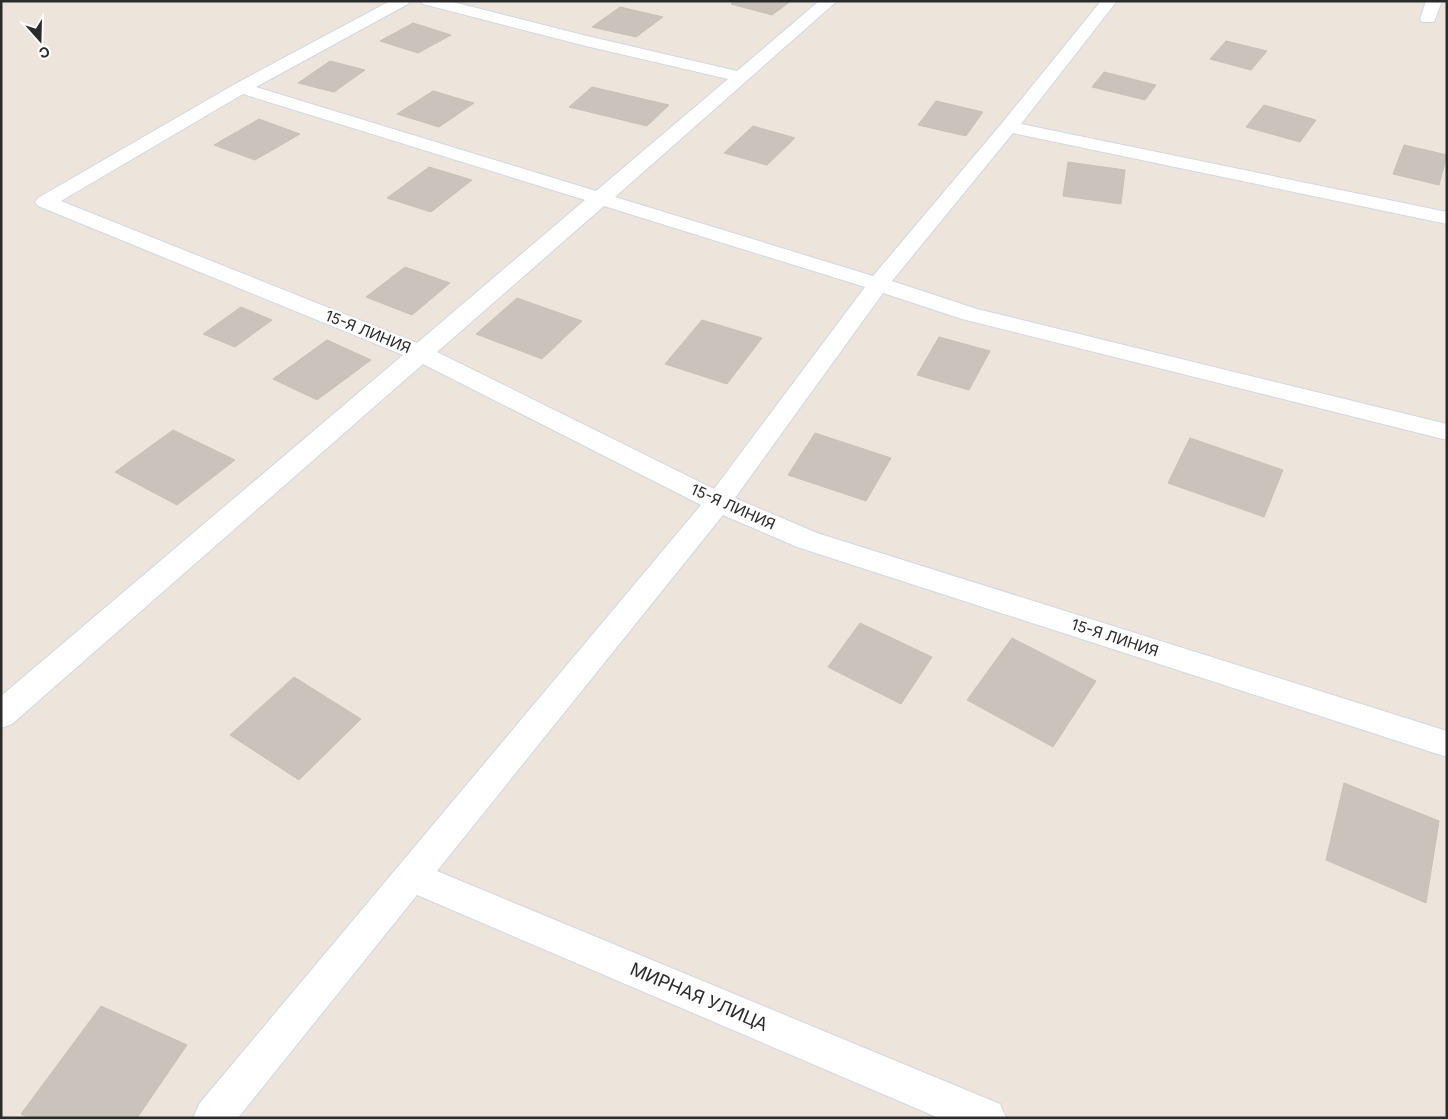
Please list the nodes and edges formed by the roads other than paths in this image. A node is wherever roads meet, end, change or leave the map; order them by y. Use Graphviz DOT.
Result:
graph roads {
  1 [pos="402,1"];
  2 [pos="429,1"];
  3 [pos="829,1"];
  4 [pos="1109,1"];
  5 [pos="1434,1"];
  6 [pos="1428,19"];
  7 [pos="741,76"];
  8 [pos="241,88"];
  9 [pos="1009,127"];
  10 [pos="599,199"];
  11 [pos="1447,218"];
  12 [pos="878,284"];
  13 [pos="420,353"];
  14 [pos="1447,432"];
  15 [pos="718,502"];
  16 [pos="1,714"];
  17 [pos="1447,744"];
  18 [pos="411,876"];
  19 [pos="213,1118"];
  20 [pos="986,1118"];
  1 -- 8 [label="street"];
  2 -- 7 [label="street"];
  3 -- 7 [label="street"];
  4 -- 9 [label="street"];
  5 -- 6 [label="street"];
  7 -- 10 [label="street"];
  8 -- 10 [label="street"];
  8 -- 13 [label="street, 15-Я ЛИНИЯ"];
  9 -- 11 [label="street"];
  9 -- 12 [label="street"];
  10 -- 12 [label="street"];
  10 -- 13 [label="street"];
  12 -- 14 [label="street"];
  12 -- 15 [label="street"];
  13 -- 15 [label="street, 15-Я ЛИНИЯ"];
  13 -- 16 [label="street"];
  15 -- 17 [label="street, 15-Я ЛИНИЯ"];
  15 -- 18 [label="street"];
  18 -- 19 [label="street"];
  18 -- 20 [label="street, МИРНАЯ УЛИЦА"];
}
